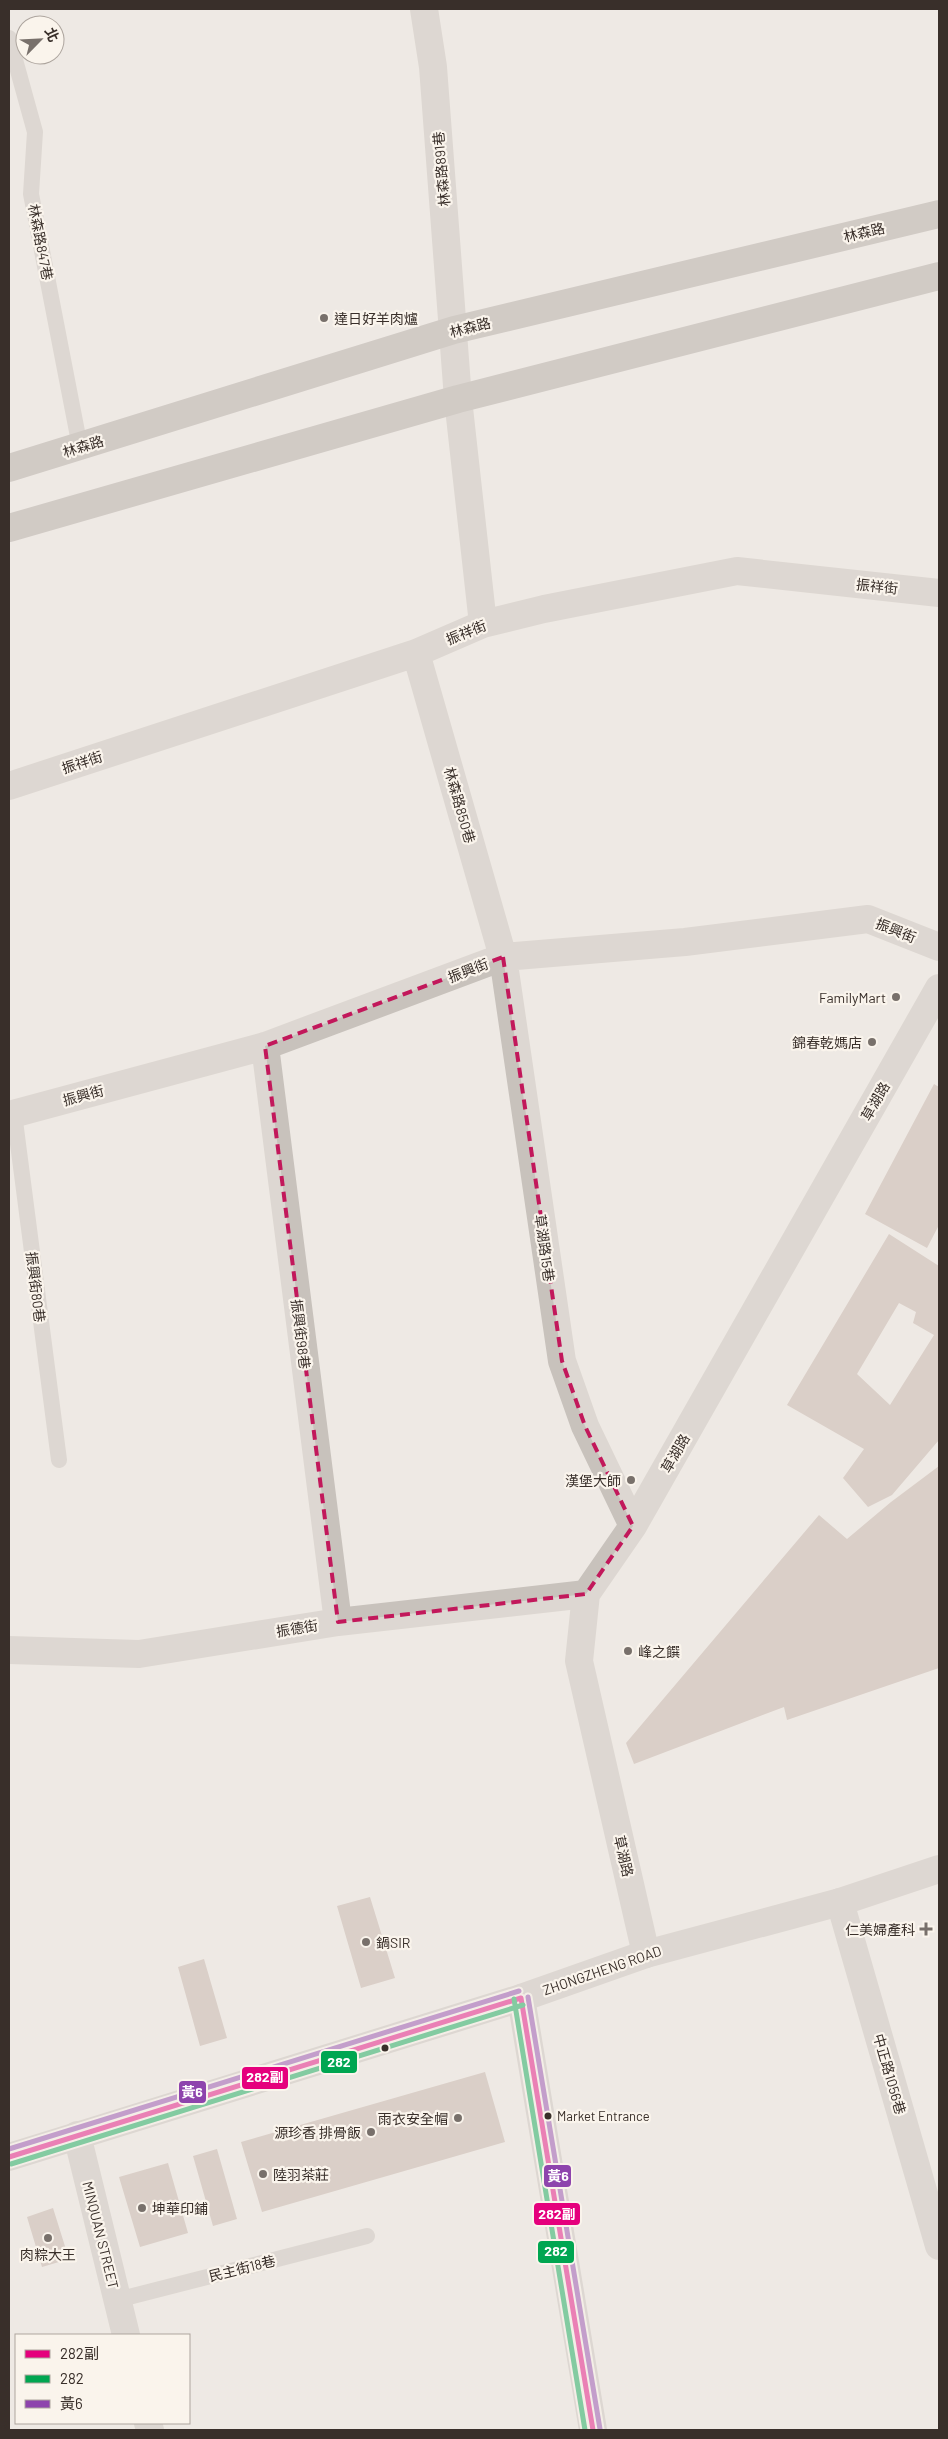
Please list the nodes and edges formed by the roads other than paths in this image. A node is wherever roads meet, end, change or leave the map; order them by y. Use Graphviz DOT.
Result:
graph roads {
  1 [pos="424,9"];
  2 [pos="9,38"];
  3 [pos="939,214"];
  4 [pos="939,276"];
  5 [pos="454,330"];
  6 [pos="458,399"];
  7 [pos="80,447"];
  8 [pos="9,468"];
  9 [pos="9,528"];
  10 [pos="939,593"];
  11 [pos="483,624"];
  12 [pos="416,653"];
  13 [pos="9,786"];
  14 [pos="939,947"];
  15 [pos="503,957"];
  16 [pos="939,988"];
  17 [pos="265,1046"];
  18 [pos="11,1114"];
  19 [pos="59,1460"];
  20 [pos="633,1526"];
  21 [pos="586,1594"];
  22 [pos="338,1622"];
  23 [pos="9,1650"];
  24 [pos="939,1869"];
  25 [pos="840,1902"];
  26 [pos="646,1954"];
  27 [pos="521,1998"];
  28 [pos="77,2135"];
  29 [pos="9,2157"];
  30 [pos="367,2236"];
  31 [pos="939,2246"];
  32 [pos="117,2300"];
  33 [pos="126,2334"];
  34 [pos="593,2430"];
  1 -- 5 [label="street, 林森路891巷"];
  2 -- 7 [label="lane, 林森路847巷"];
  3 -- 5 [label="main road, 林森路"];
  4 -- 6 [label="main road"];
  5 -- 6 [label="street, 林森路891巷"];
  5 -- 7 [label="main road, 林森路"];
  6 -- 9 [label="main road"];
  6 -- 11 [label="street"];
  7 -- 8 [label="main road, 林森路"];
  10 -- 11 [label="street, 振祥街"];
  11 -- 12 [label="street, 振祥街"];
  12 -- 13 [label="street, 振祥街"];
  12 -- 15 [label="street, 林森路850巷"];
  14 -- 15 [label="street, 振興街"];
  15 -- 17 [label="street, 振興街"];
  15 -- 20 [label="street, 草湖路15巷"];
  16 -- 20 [label="street, 草湖路"];
  17 -- 18 [label="street, 振興街"];
  17 -- 22 [label="street, 振興街98巷"];
  18 -- 19 [label="lane, 振興街80巷"];
  20 -- 21 [label="street, 草湖路"];
  21 -- 22 [label="street, 振德街"];
  21 -- 26 [label="street, 草湖路"];
  22 -- 23 [label="street, 振德街"];
  24 -- 25 [label="street, ZHONGZHENG ROAD"];
  25 -- 26 [label="street, ZHONGZHENG ROAD"];
  25 -- 31 [label="street, 中正路1056巷"];
  26 -- 27 [label="street, ZHONGZHENG ROAD"];
  27 -- 28 [label="street, ZHONGZHENG ROAD"];
  27 -- 34 [label="street"];
  28 -- 29 [label="street, ZHONGZHENG ROAD"];
  28 -- 32 [label="street, MINQUAN STREET"];
  30 -- 32 [label="lane, 民主街18巷"];
  32 -- 33 [label="street, MINQUAN STREET"];
}
